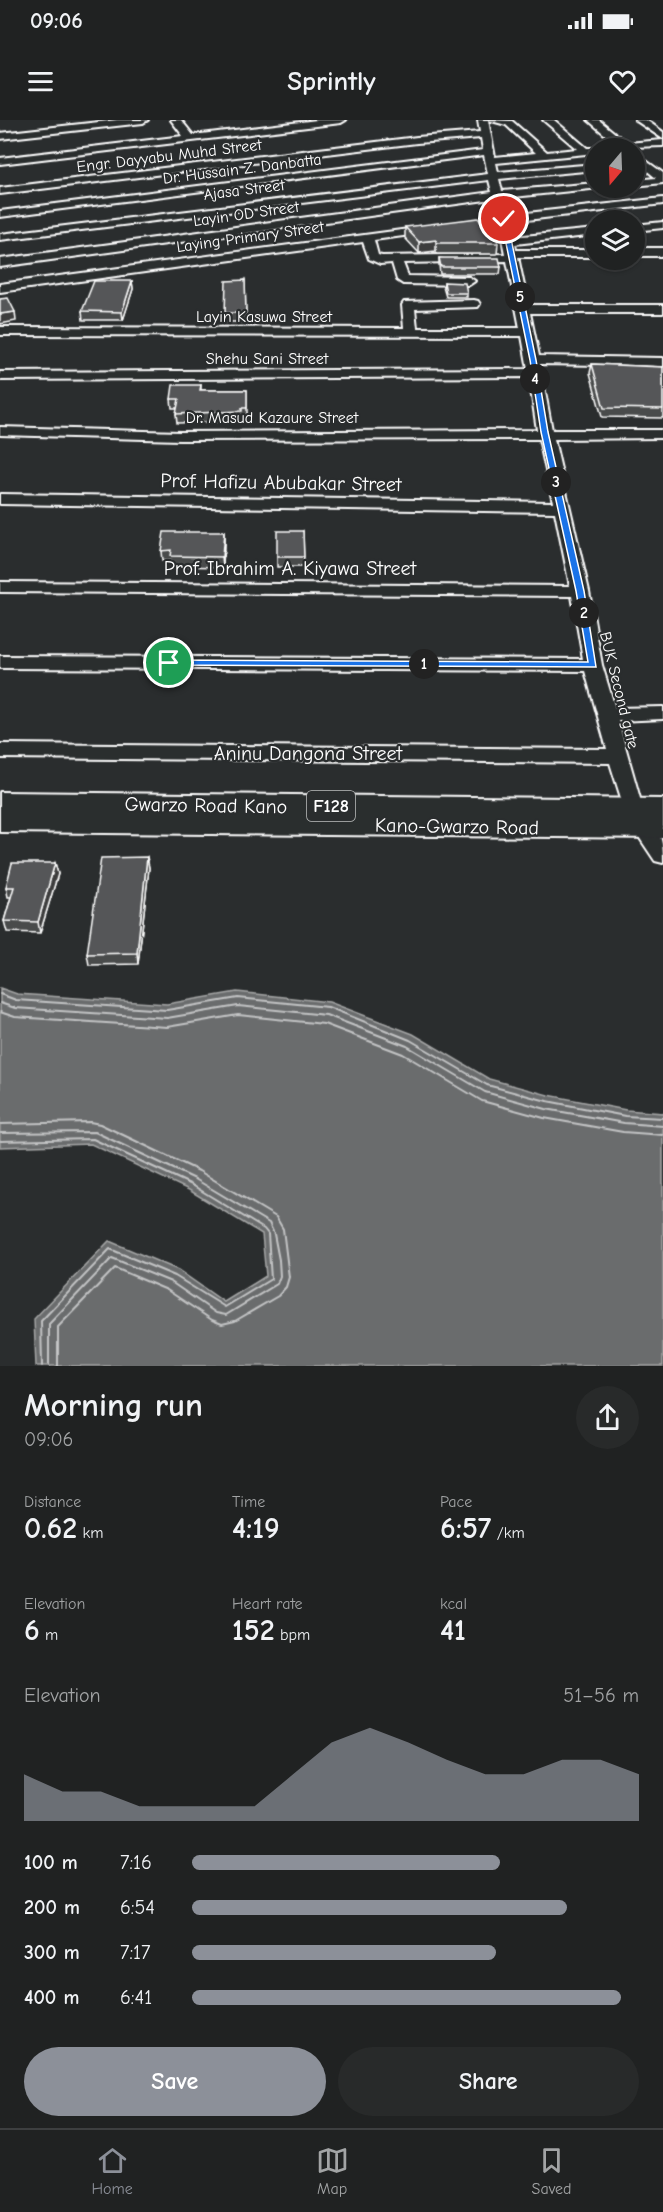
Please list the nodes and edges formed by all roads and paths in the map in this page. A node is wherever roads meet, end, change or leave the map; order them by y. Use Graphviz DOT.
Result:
graph roads {
  1 [pos="143,120"];
  2 [pos="176,120"];
  3 [pos="341,120"];
  4 [pos="493,120"];
  5 [pos="548,120"];
  6 [pos="593,120"];
  7 [pos="640,120"];
  8 [pos="128,121"];
  9 [pos="61,124"];
  10 [pos="484,128"];
  11 [pos="0,135"];
  12 [pos="663,136"];
  13 [pos="190,138"];
  14 [pos="614,138"];
  15 [pos="663,143"];
  16 [pos="645,145"];
  17 [pos="585,146"];
  18 [pos="585,151"];
  19 [pos="544,155"];
  20 [pos="208,161"];
  21 [pos="663,161"];
  22 [pos="490,163"];
  23 [pos="645,163"];
  24 [pos="585,167"];
  25 [pos="645,167"];
  26 [pos="5,174"];
  27 [pos="663,179"];
  28 [pos="645,181"];
  29 [pos="230,185"];
  30 [pos="585,187"];
  31 [pos="0,191"];
  32 [pos="497,195"];
  33 [pos="663,201"];
  34 [pos="241,206"];
  35 [pos="5,214"];
  36 [pos="504,219"];
  37 [pos="663,225"];
  38 [pos="645,227"];
  39 [pos="256,228"];
  40 [pos="23,234"];
  41 [pos="585,234"];
  42 [pos="0,237"];
  43 [pos="367,237"];
  44 [pos="275,249"];
  45 [pos="510,251"];
  46 [pos="645,252"];
  47 [pos="663,252"];
  48 [pos="585,253"];
  49 [pos="32,258"];
  50 [pos="465,258"];
  51 [pos="396,259"];
  52 [pos="0,263"];
  53 [pos="469,281"];
  54 [pos="0,288"];
  55 [pos="523,309"];
  56 [pos="663,309"];
  57 [pos="477,318"];
  58 [pos="0,331"];
  59 [pos="527,332"];
  60 [pos="411,333"];
  61 [pos="663,362"];
  62 [pos="534,366"];
  63 [pos="0,376"];
  64 [pos="0,431"];
  65 [pos="545,432"];
  66 [pos="663,434"];
  67 [pos="0,499"];
  68 [pos="562,507"];
  69 [pos="0,587"];
  70 [pos="580,591"];
  71 [pos="0,662"];
  72 [pos="593,665"];
  73 [pos="606,714"];
  74 [pos="663,714"];
  75 [pos="0,751"];
  76 [pos="617,756"];
  77 [pos="0,802"];
  78 [pos="663,809"];
  79 [pos="0,822"];
  80 [pos="646,822"];
  81 [pos="663,855"];
  1 -- 8 [label="street"];
  2 -- 13 [label="street"];
  3 -- 13 [label="street"];
  4 -- 19 [label="street"];
  5 -- 17 [label="street"];
  6 -- 14 [label="street"];
  7 -- 12 [label="street"];
  8 -- 9 [label="street"];
  9 -- 11 [label="street"];
  10 -- 20 [label="street, Engr. Dayyabu Muhd Street"];
  10 -- 22 [label="street, BUK Second gate"];
  13 -- 26 [label="street"];
  15 -- 16 [label="street"];
  18 -- 19 [label="street"];
  19 -- 22 [label="street"];
  20 -- 26 [label="street, Engr. Dayyabu Muhd Street"];
  20 -- 29 [label="street"];
  21 -- 23 [label="street"];
  22 -- 24 [label="street"];
  22 -- 29 [label="street, Dr. Hussain Z. Danbatta"];
  22 -- 32 [label="street, BUK Second gate"];
  22 -- 34 [label="street, Ajasa Street"];
  25 -- 27 [label="street"];
  26 -- 31 [label="street, Engr. Dayyabu Muhd Street"];
  27 -- 28 [label="street"];
  29 -- 34 [label="street"];
  29 -- 35 [label="street, Dr. Hussain Z. Danbatta"];
  30 -- 32 [label="street, Layin OD Street"];
  32 -- 36 [label="street, BUK Second gate"];
  32 -- 39 [label="street, Layin OD Street"];
  33 -- 36 [label="street, Laying Primary Street"];
  34 -- 39 [label="street"];
  34 -- 40 [label="street, Ajasa Street"];
  35 -- 40 [label="street"];
  36 -- 43 [label="street, Laying Primary Street"];
  36 -- 45 [label="street, BUK Second gate"];
  37 -- 38 [label="street"];
  39 -- 44 [label="street"];
  39 -- 49 [label="street, Layin OD Street"];
  40 -- 42 [label="street, Ajasa Street"];
  40 -- 49 [label="street"];
  41 -- 45 [label="street"];
  43 -- 44 [label="street, Laying Primary Street"];
  43 -- 51 [label="street"];
  44 -- 54 [label="street, Laying Primary Street"];
  45 -- 48 [label="street"];
  45 -- 50 [label="street"];
  45 -- 55 [label="street, BUK Second gate"];
  46 -- 47 [label="street"];
  49 -- 52 [label="street, Layin OD Street"];
  50 -- 51 [label="street"];
  50 -- 53 [label="street"];
  51 -- 53 [label="street"];
  53 -- 57 [label="street"];
  55 -- 56 [label="street"];
  55 -- 59 [label="street, BUK Second gate"];
  57 -- 59 [label="street, Layin Kasuwa Street"];
  57 -- 60 [label="street, Layin Kasuwa Street"];
  57 -- 60 [label="street"];
  58 -- 60 [label="street, Layin Kasuwa Street"];
  59 -- 62 [label="street, BUK Second gate"];
  61 -- 62 [label="street, Shehu Sani Street"];
  62 -- 63 [label="street, Shehu Sani Street"];
  62 -- 65 [label="street, BUK Second gate"];
  64 -- 65 [label="street, Dr. Masud Kazaure Street"];
  65 -- 66 [label="street, Dr. Masud Kazaure Street"];
  65 -- 68 [label="street, BUK Second gate"];
  67 -- 68 [label="street, Prof. Hafizu Abubakar Street"];
  68 -- 70 [label="street, BUK Second gate"];
  69 -- 70 [label="street, Prof. Ibrahim A. Kiyawa Street"];
  70 -- 72 [label="street, BUK Second gate"];
  71 -- 72 [label="street"];
  72 -- 73 [label="street, BUK Second gate"];
  73 -- 74 [label="street"];
  73 -- 76 [label="street, BUK Second gate"];
  75 -- 76 [label="street, Aninu Dangona Street"];
  76 -- 80 [label="street, BUK Second gate"];
  77 -- 80 [label="main road, Gwarzo Road Kano / F128"];
  78 -- 80 [label="main road, Gwarzo Road Kano / F128"];
  79 -- 80 [label="main road, Kano-Gwarzo Road / F128"];
  80 -- 81 [label="street, BUK Second gate"];
}
